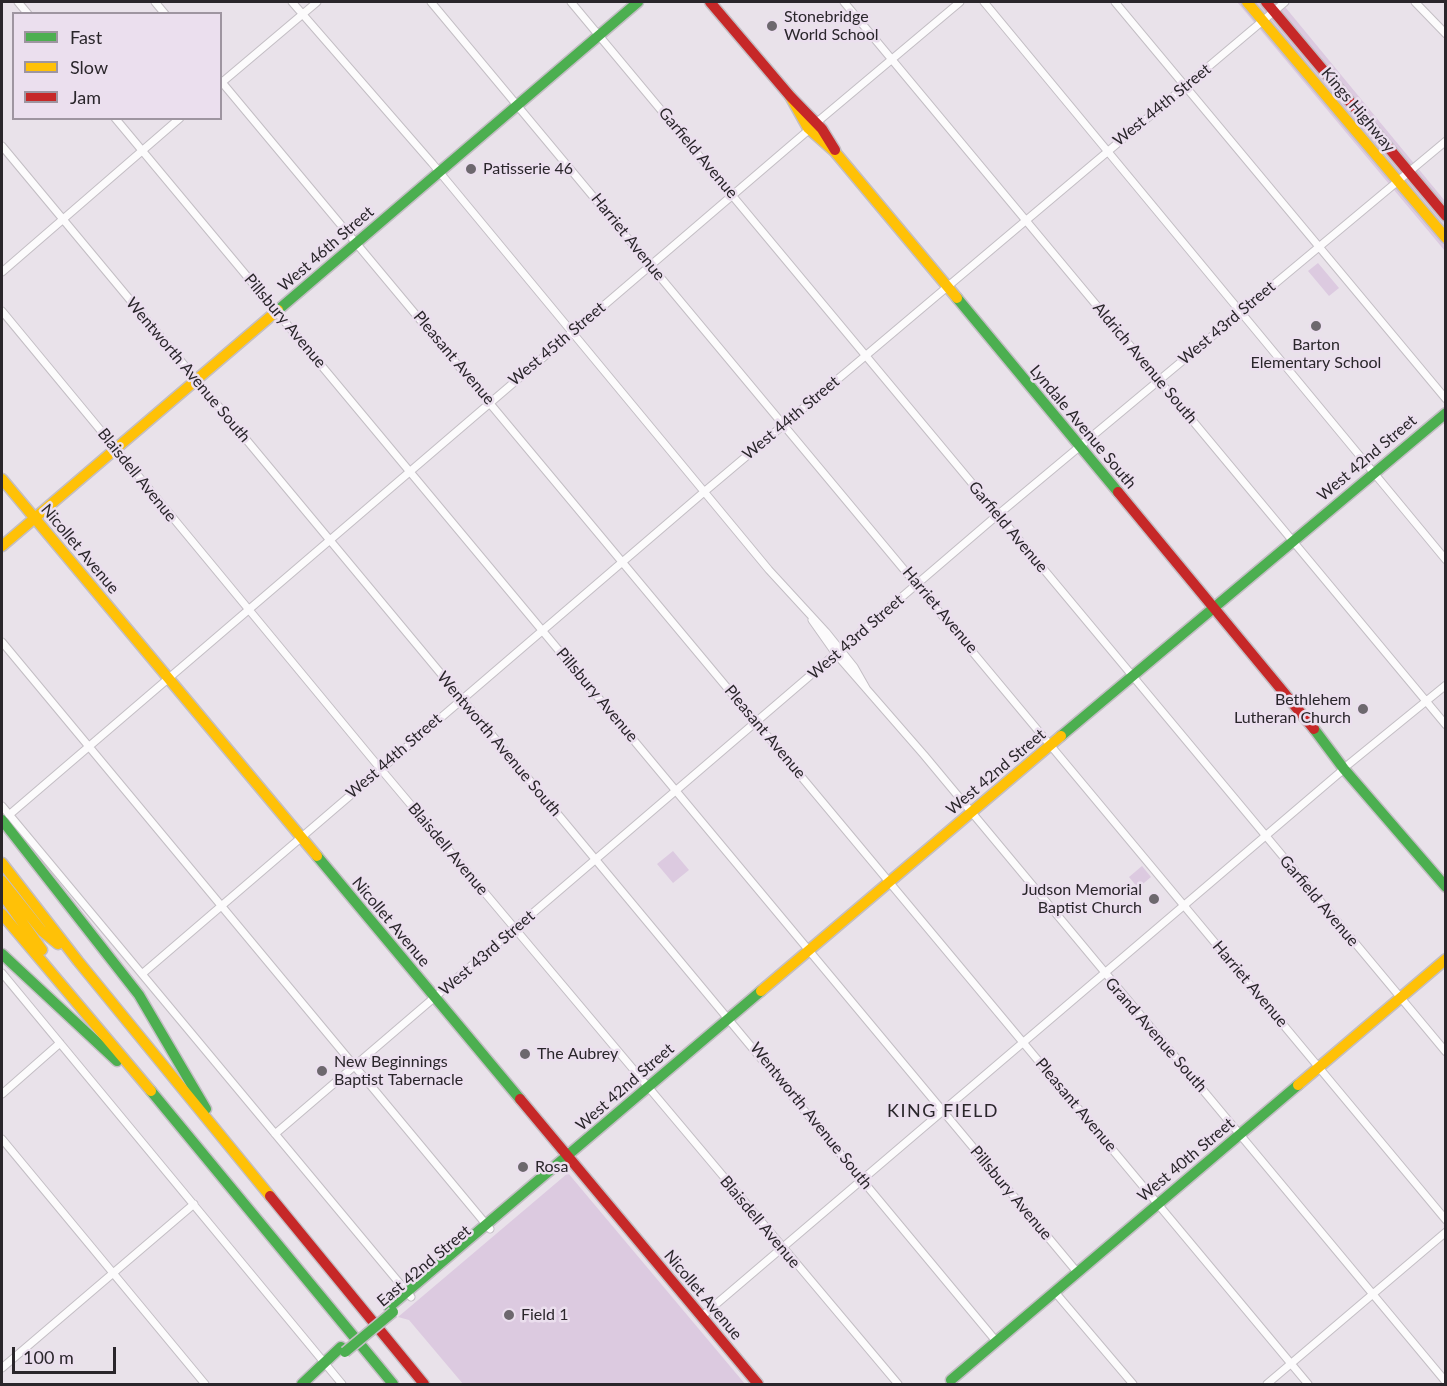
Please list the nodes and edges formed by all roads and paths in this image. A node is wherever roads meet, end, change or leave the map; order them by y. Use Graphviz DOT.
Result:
graph roads {
  1 [pos="292,2"];
  2 [pos="316,2"];
  3 [pos="431,2"];
  4 [pos="571,2"];
  5 [pos="638,2"];
  6 [pos="710,2"];
  7 [pos="844,2"];
  8 [pos="960,2"];
  9 [pos="984,2"];
  10 [pos="1115,2"];
  11 [pos="1247,2"];
  12 [pos="1266,2"];
  13 [pos="1285,2"];
  14 [pos="1415,2"];
  15 [pos="1275,12"];
  16 [pos="302,14"];
  17 [pos="1263,21"];
  18 [pos="599,34"];
  19 [pos="1446,34"];
  20 [pos="892,60"];
  21 [pos="222,81"];
  22 [pos="222,83"];
  23 [pos="1185,86"];
  24 [pos="519,103"];
  25 [pos="117,120"];
  26 [pos="178,120"];
  27 [pos="814,125"];
  28 [pos="1446,141"];
  29 [pos="2,146"];
  30 [pos="142,150"];
  31 [pos="1106,152"];
  32 [pos="438,172"];
  33 [pos="1409,172"];
  34 [pos="1398,181"];
  35 [pos="732,194"];
  36 [pos="1446,216"];
  37 [pos="1026,219"];
  38 [pos="63,220"];
  39 [pos="1446,238"];
  40 [pos="357,242"];
  41 [pos="1319,247"];
  42 [pos="650,264"];
  43 [pos="2,272"];
  44 [pos="946,286"];
  45 [pos="277,311"];
  46 [pos="2,312"];
  47 [pos="1240,312"];
  48 [pos="571,331"];
  49 [pos="866,354"];
  50 [pos="196,378"];
  51 [pos="1159,380"];
  52 [pos="1446,399"];
  53 [pos="489,401"];
  54 [pos="1446,413"];
  55 [pos="784,423"];
  56 [pos="1080,447"];
  57 [pos="115,448"];
  58 [pos="410,470"];
  59 [pos="1374,473"];
  60 [pos="2,479"];
  61 [pos="704,492"];
  62 [pos="998,515"];
  63 [pos="34,518"];
  64 [pos="328,540"];
  65 [pos="1292,540"];
  66 [pos="2,546"];
  67 [pos="1446,560"];
  68 [pos="623,561"];
  69 [pos="918,584"];
  70 [pos="1213,606"];
  71 [pos="247,609"];
  72 [pos="542,629"];
  73 [pos="2,642"];
  74 [pos="838,652"];
  75 [pos="1132,675"];
  76 [pos="168,678"];
  77 [pos="1446,685"];
  78 [pos="461,699"];
  79 [pos="1426,701"];
  80 [pos="757,722"];
  81 [pos="1446,725"];
  82 [pos="1052,744"];
  83 [pos="88,746"];
  84 [pos="1347,767"];
  85 [pos="380,768"];
  86 [pos="676,790"];
  87 [pos="2,806"];
  88 [pos="971,812"];
  89 [pos="5,817"];
  90 [pos="1265,836"];
  91 [pos="300,838"];
  92 [pos="596,860"];
  93 [pos="2,863"];
  94 [pos="2,881"];
  95 [pos="891,881"];
  96 [pos="1446,886"];
  97 [pos="2,894"];
  98 [pos="1184,905"];
  99 [pos="220,906"];
  100 [pos="2,914"];
  101 [pos="515,929"];
  102 [pos="811,950"];
  103 [pos="2,954"];
  104 [pos="1446,958"];
  105 [pos="78,961"];
  106 [pos="2,973"];
  107 [pos="1104,973"];
  108 [pos="142,974"];
  109 [pos="1400,997"];
  110 [pos="434,998"];
  111 [pos="86,1012"];
  112 [pos="729,1017"];
  113 [pos="1024,1042"];
  114 [pos="60,1043"];
  115 [pos="1446,1052"];
  116 [pos="354,1066"];
  117 [pos="1319,1066"];
  118 [pos="141,1083"];
  119 [pos="649,1087"];
  120 [pos="2,1094"];
  121 [pos="943,1111"];
  122 [pos="275,1134"];
  123 [pos="1240,1134"];
  124 [pos="2,1138"];
  125 [pos="227,1144"];
  126 [pos="568,1157"];
  127 [pos="862,1179"];
  128 [pos="1158,1203"];
  129 [pos="194,1204"];
  130 [pos="1446,1220"];
  131 [pos="488,1227"];
  132 [pos="1446,1232"];
  133 [pos="782,1248"];
  134 [pos="1077,1272"];
  135 [pos="113,1273"];
  136 [pos="1054,1291"];
  137 [pos="409,1294"];
  138 [pos="1372,1294"];
  139 [pos="701,1317"];
  140 [pos="996,1341"];
  141 [pos="325,1364"];
  142 [pos="1291,1364"];
  143 [pos="2,1368"];
  144 [pos="1446,1382"];
  145 [pos="950,1383"];
  146 [pos="205,1384"];
  147 [pos="302,1384"];
  148 [pos="342,1384"];
  149 [pos="393,1384"];
  150 [pos="424,1384"];
  151 [pos="758,1384"];
  152 [pos="898,1384"];
  153 [pos="1133,1384"];
  154 [pos="1267,1384"];
  155 [pos="1308,1384"];
  1 -- 16 [label="street, Grand Avenue South"];
  2 -- 16 [label="street"];
  3 -- 24 [label="street, Harriet Avenue"];
  4 -- 18 [label="street, Garfield Avenue"];
  5 -- 18 [label="main road, West 46th Street"];
  6 -- 27 [label="main road, Lyndale Avenue South"];
  7 -- 20 [label="street, Aldrich Avenue South"];
  8 -- 20 [label="street, West 45th Street"];
  9 -- 31 [label="street"];
  10 -- 23 [label="street"];
  11 -- 17 [label="main road, Kings Highway"];
  12 -- 15 [label="main road, Kings Highway"];
  13 -- 15 [label="street, West 44th Street"];
  14 -- 19 [label="street"];
  15 -- 17 [label="street, West 44th Street"];
  15 -- 33 [label="main road, Kings Highway"];
  16 -- 21 [label="street"];
  16 -- 32 [label="street, Grand Avenue South"];
  17 -- 23 [label="street, West 44th Street"];
  17 -- 34 [label="main road, Kings Highway"];
  18 -- 24 [label="main road, West 46th Street"];
  18 -- 35 [label="street, Garfield Avenue"];
  20 -- 27 [label="street, West 45th Street"];
  20 -- 37 [label="street, Aldrich Avenue South"];
  22 -- 40 [label="street, Pleasant Avenue"];
  23 -- 31 [label="street, West 44th Street"];
  23 -- 41 [label="street"];
  24 -- 32 [label="main road, West 46th Street"];
  24 -- 42 [label="street, Harriet Avenue"];
  25 -- 30 [label="street, Pillsbury Avenue"];
  26 -- 30 [label="street"];
  27 -- 35 [label="street, West 45th Street"];
  27 -- 44 [label="main road, Lyndale Avenue South"];
  28 -- 33 [label="street, West 43rd Street"];
  29 -- 38 [label="street, Wentworth Avenue South"];
  30 -- 38 [label="street"];
  30 -- 45 [label="street, Pillsbury Avenue"];
  31 -- 37 [label="street, West 44th Street"];
  31 -- 47 [label="street"];
  32 -- 40 [label="main road, West 46th Street"];
  32 -- 48 [label="street, Grand Avenue South"];
  33 -- 34 [label="street, West 43rd Street"];
  33 -- 36 [label="main road, Kings Highway"];
  34 -- 39 [label="main road, Kings Highway"];
  34 -- 41 [label="street, West 43rd Street"];
  35 -- 42 [label="street, West 45th Street"];
  35 -- 49 [label="street, Garfield Avenue"];
  37 -- 44 [label="street, West 44th Street"];
  37 -- 51 [label="street, Aldrich Avenue South"];
  38 -- 43 [label="street"];
  38 -- 50 [label="street, Wentworth Avenue South"];
  40 -- 45 [label="main road, West 46th Street"];
  40 -- 53 [label="street, Pleasant Avenue"];
  41 -- 47 [label="street, West 43rd Street"];
  41 -- 52 [label="street"];
  42 -- 48 [label="street, West 45th Street"];
  42 -- 55 [label="street, Harriet Avenue"];
  44 -- 49 [label="street, West 44th Street"];
  44 -- 56 [label="main road, Lyndale Avenue South"];
  45 -- 50 [label="main road, West 46th Street"];
  45 -- 58 [label="street, Pillsbury Avenue"];
  46 -- 57 [label="street, Blaisdell Avenue"];
  47 -- 51 [label="street, West 43rd Street"];
  47 -- 59 [label="street"];
  48 -- 53 [label="street, West 45th Street"];
  48 -- 61 [label="street, Grand Avenue South"];
  49 -- 55 [label="street, West 44th Street"];
  49 -- 62 [label="street, Garfield Avenue"];
  50 -- 57 [label="main road, West 46th Street"];
  50 -- 64 [label="street, Wentworth Avenue South"];
  51 -- 56 [label="street, West 43rd Street"];
  51 -- 65 [label="street, Aldrich Avenue South"];
  53 -- 58 [label="street, West 45th Street"];
  53 -- 68 [label="street, Pleasant Avenue"];
  54 -- 59 [label="main road, West 42nd Street"];
  55 -- 61 [label="street, West 44th Street"];
  55 -- 69 [label="street, Harriet Avenue"];
  56 -- 62 [label="street, West 43rd Street"];
  56 -- 70 [label="main road, Lyndale Avenue South"];
  57 -- 63 [label="main road, West 46th Street"];
  57 -- 71 [label="street, Blaisdell Avenue"];
  58 -- 64 [label="street, West 45th Street"];
  58 -- 72 [label="street, Pillsbury Avenue"];
  59 -- 65 [label="main road, West 42nd Street"];
  59 -- 67 [label="street"];
  60 -- 63 [label="main road, Nicollet Avenue"];
  61 -- 68 [label="street, West 44th Street"];
  61 -- 74 [label="street, Grand Avenue South"];
  62 -- 69 [label="street, West 43rd Street"];
  62 -- 75 [label="street, Garfield Avenue"];
  63 -- 66 [label="main road, West 46th Street"];
  63 -- 76 [label="main road, Nicollet Avenue"];
  64 -- 71 [label="street, West 45th Street"];
  64 -- 78 [label="street, Wentworth Avenue South"];
  65 -- 70 [label="main road, West 42nd Street"];
  65 -- 79 [label="street, Aldrich Avenue South"];
  68 -- 72 [label="street, West 44th Street"];
  68 -- 80 [label="street, Pleasant Avenue"];
  69 -- 74 [label="street, West 43rd Street"];
  69 -- 82 [label="street, Harriet Avenue"];
  70 -- 75 [label="main road, West 42nd Street"];
  70 -- 84 [label="main road, Lyndale Avenue South"];
  71 -- 76 [label="street, West 45th Street"];
  71 -- 85 [label="street, Blaisdell Avenue"];
  72 -- 78 [label="street, West 44th Street"];
  72 -- 86 [label="street, Pillsbury Avenue"];
  73 -- 83 [label="street"];
  74 -- 80 [label="street, West 43rd Street"];
  74 -- 88 [label="street, Grand Avenue South"];
  75 -- 82 [label="main road, West 42nd Street"];
  75 -- 90 [label="street, Garfield Avenue"];
  76 -- 83 [label="street, West 45th Street"];
  76 -- 91 [label="main road, Nicollet Avenue"];
  77 -- 79 [label="street"];
  78 -- 85 [label="street, West 44th Street"];
  78 -- 92 [label="street, Wentworth Avenue South"];
  79 -- 81 [label="street, Aldrich Avenue South"];
  79 -- 84 [label="street"];
  80 -- 86 [label="street, West 43rd Street"];
  80 -- 95 [label="street, Pleasant Avenue"];
  82 -- 88 [label="main road, West 42nd Street"];
  82 -- 98 [label="street, Harriet Avenue"];
  83 -- 89 [label="street, West 45th Street"];
  83 -- 99 [label="street"];
  84 -- 90 [label="street"];
  84 -- 96 [label="main road, Lyndale Avenue South"];
  85 -- 91 [label="street, West 44th Street"];
  85 -- 101 [label="street, Blaisdell Avenue"];
  86 -- 92 [label="street, West 43rd Street"];
  86 -- 102 [label="street, Pillsbury Avenue"];
  87 -- 89 [label="street"];
  88 -- 95 [label="main road, West 42nd Street"];
  88 -- 107 [label="street, Grand Avenue South"];
  89 -- 108 [label="street"];
  89 -- 125 [label="main road"];
  90 -- 98 [label="street"];
  90 -- 109 [label="street, Garfield Avenue"];
  91 -- 99 [label="street, West 44th Street"];
  91 -- 110 [label="main road, Nicollet Avenue"];
  92 -- 101 [label="street, West 43rd Street"];
  92 -- 112 [label="street, Wentworth Avenue South"];
  93 -- 105 [label="main road"];
  94 -- 105 [label="main road"];
  95 -- 102 [label="main road, West 42nd Street"];
  95 -- 113 [label="street, Pleasant Avenue"];
  97 -- 111 [label="main road"];
  98 -- 107 [label="street"];
  98 -- 117 [label="street, Harriet Avenue"];
  99 -- 108 [label="street, West 44th Street"];
  99 -- 116 [label="street"];
  100 -- 111 [label="main road"];
  101 -- 110 [label="street, West 43rd Street"];
  101 -- 119 [label="street, Blaisdell Avenue"];
  102 -- 112 [label="main road, West 42nd Street"];
  102 -- 121 [label="street, Pillsbury Avenue"];
  103 -- 118 [label="main road"];
  104 -- 109 [label="main road, West 40th Street"];
  105 -- 125 [label="main road"];
  106 -- 114 [label="street"];
  107 -- 113 [label="street"];
  107 -- 123 [label="street, Grand Avenue South"];
  108 -- 122 [label="street"];
  109 -- 115 [label="street, Garfield Avenue"];
  109 -- 117 [label="main road, West 40th Street"];
  110 -- 116 [label="street, West 43rd Street"];
  110 -- 126 [label="main road, Nicollet Avenue"];
  111 -- 118 [label="main road"];
  112 -- 119 [label="main road, West 42nd Street"];
  112 -- 127 [label="street, Wentworth Avenue South"];
  113 -- 121 [label="street"];
  113 -- 128 [label="street, Pleasant Avenue"];
  114 -- 120 [label="street"];
  114 -- 129 [label="street"];
  116 -- 122 [label="street, West 43rd Street"];
  116 -- 131 [label="street"];
  117 -- 123 [label="main road, West 40th Street"];
  117 -- 130 [label="street, Harriet Avenue"];
  118 -- 149 [label="main road"];
  119 -- 126 [label="main road, West 42nd Street"];
  119 -- 133 [label="street, Blaisdell Avenue"];
  121 -- 127 [label="street"];
  121 -- 134 [label="street, Pillsbury Avenue"];
  122 -- 137 [label="street"];
  123 -- 128 [label="main road, West 40th Street"];
  123 -- 138 [label="street, Grand Avenue South"];
  124 -- 135 [label="street"];
  125 -- 150 [label="main road"];
  126 -- 131 [label="main road, East 42nd Street"];
  126 -- 139 [label="main road, Nicollet Avenue"];
  127 -- 133 [label="street"];
  127 -- 140 [label="street, Wentworth Avenue South"];
  128 -- 134 [label="main road, West 40th Street"];
  128 -- 142 [label="street, Pleasant Avenue"];
  129 -- 135 [label="street"];
  129 -- 141 [label="street"];
  131 -- 137 [label="main road, East 42nd Street"];
  132 -- 138 [label="street"];
  133 -- 139 [label="street"];
  133 -- 152 [label="street, Blaisdell Avenue"];
  134 -- 136 [label="main road, West 40th Street"];
  135 -- 143 [label="street"];
  135 -- 146 [label="street"];
  136 -- 140 [label="main road, West 40th Street"];
  136 -- 153 [label="street"];
  137 -- 141 [label="main road, East 42nd Street"];
  138 -- 142 [label="street"];
  138 -- 144 [label="street, Grand Avenue South"];
  139 -- 151 [label="main road, Nicollet Avenue"];
  140 -- 145 [label="main road, West 40th Street"];
  141 -- 147 [label="main road, East 42nd Street"];
  141 -- 148 [label="street"];
  142 -- 154 [label="street"];
  142 -- 155 [label="street, Pleasant Avenue"];
}
